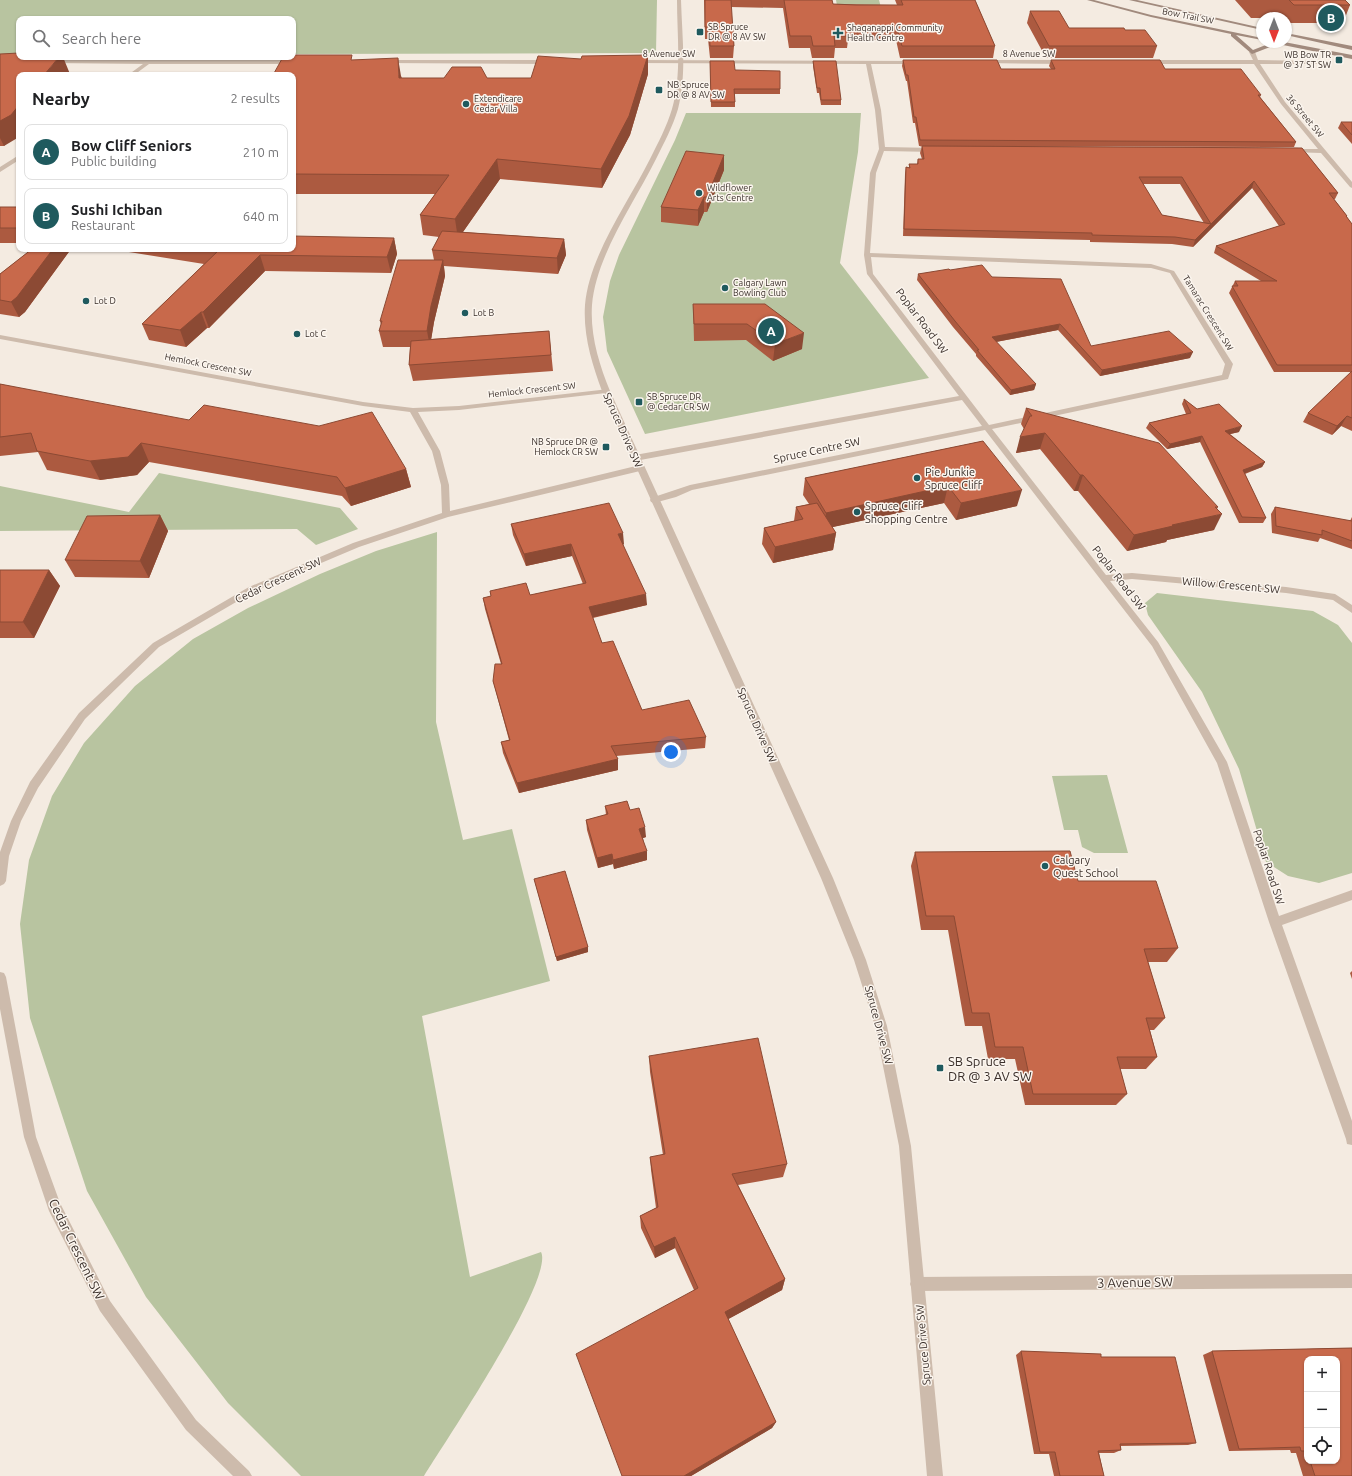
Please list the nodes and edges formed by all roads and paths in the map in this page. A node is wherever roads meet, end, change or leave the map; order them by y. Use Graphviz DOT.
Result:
graph roads {
  1 [pos="679,0"];
  2 [pos="1089,0"];
  3 [pos="1131,0"];
  4 [pos="1256,28"];
  5 [pos="1228,32"];
  6 [pos="1292,34"];
  7 [pos="1292,34"];
  8 [pos="1256,38"];
  9 [pos="1352,43"];
  10 [pos="1292,45"];
  11 [pos="1260,48"];
  12 [pos="1352,48"];
  13 [pos="1252,52"];
  14 [pos="1352,57"];
  15 [pos="46,62"];
  16 [pos="148,62"];
  17 [pos="300,62"];
  18 [pos="378,62"];
  19 [pos="552,62"];
  20 [pos="632,62"];
  21 [pos="680,62"];
  22 [pos="868,62"];
  23 [pos="922,62"];
  24 [pos="976,62"];
  25 [pos="1069,62"];
  26 [pos="1139,62"];
  27 [pos="1256,62"];
  28 [pos="1316,62"];
  29 [pos="135,72"];
  30 [pos="882,149"];
  31 [pos="944,150"];
  32 [pos="1288,151"];
  33 [pos="1323,151"];
  34 [pos="16,159"];
  35 [pos="0,170"];
  36 [pos="1352,186"];
  37 [pos="867,255"];
  38 [pos="0,337"];
  39 [pos="606,392"];
  40 [pos="964,397"];
  41 [pos="413,410"];
  42 [pos="986,426"];
  43 [pos="638,463"];
  44 [pos="654,500"];
  45 [pos="446,515"];
  46 [pos="1104,578"];
  47 [pos="1352,610"];
  48 [pos="0,881"];
  49 [pos="1352,895"];
  50 [pos="1275,922"];
  51 [pos="0,976"];
  52 [pos="1352,1139"];
  53 [pos="1352,1281"];
  54 [pos="918,1284"];
  55 [pos="244,1476"];
  56 [pos="935,1476"];
  1 -- 21 [label="street, Spruce Drive SW"];
  2 -- 5 [label="main road, Bow Trail SW"];
  3 -- 4 [label="main road, Bow Trail SW"];
  5 -- 8 [label="main road, Bow Trail SW"];
  5 -- 13 [label="main road, 36 Street SW"];
  6 -- 9 [label="main road"];
  7 -- 12 [label="main road"];
  10 -- 14 [label="main road"];
  11 -- 13 [label="main road"];
  13 -- 27 [label="street, 36 Street SW"];
  15 -- 16 [label="street"];
  16 -- 17 [label="street"];
  16 -- 29 [label="street"];
  18 -- 19 [label="street"];
  20 -- 21 [label="street, 8 Avenue SW"];
  21 -- 22 [label="street, 8 Avenue SW"];
  21 -- 39 [label="street, Spruce Drive SW"];
  22 -- 23 [label="street, 8 Avenue SW"];
  22 -- 30 [label="street, Poplar Road SW"];
  24 -- 25 [label="street, 8 Avenue SW"];
  26 -- 27 [label="street"];
  27 -- 28 [label="street"];
  27 -- 33 [label="street, 36 Street SW"];
  30 -- 31 [label="street"];
  30 -- 37 [label="street, Poplar Road SW"];
  32 -- 33 [label="street"];
  33 -- 36 [label="street, 36 Street SW"];
  34 -- 35 [label="street"];
  37 -- 40 [label="street, Poplar Road SW"];
  37 -- 42 [label="street, Tamarac Crescent SW"];
  38 -- 41 [label="street, Hemlock Crescent SW"];
  39 -- 41 [label="street, Hemlock Crescent SW"];
  39 -- 43 [label="street, Spruce Drive SW"];
  40 -- 42 [label="street, Poplar Road SW"];
  40 -- 43 [label="street"];
  41 -- 45 [label="street"];
  42 -- 44 [label="street, Spruce Centre SW"];
  42 -- 46 [label="street, Poplar Road SW"];
  43 -- 44 [label="street, Spruce Drive SW"];
  43 -- 45 [label="street, Cedar Crescent SW"];
  44 -- 54 [label="street, Spruce Drive SW"];
  45 -- 48 [label="street, Cedar Crescent SW"];
  46 -- 47 [label="street, Willow Crescent SW"];
  46 -- 50 [label="street, Poplar Road SW"];
  49 -- 50 [label="street"];
  50 -- 52 [label="street, Poplar Road SW"];
  51 -- 55 [label="street, Cedar Crescent SW"];
  53 -- 54 [label="street, 3 Avenue SW"];
  54 -- 56 [label="street, Spruce Drive SW"];
}
